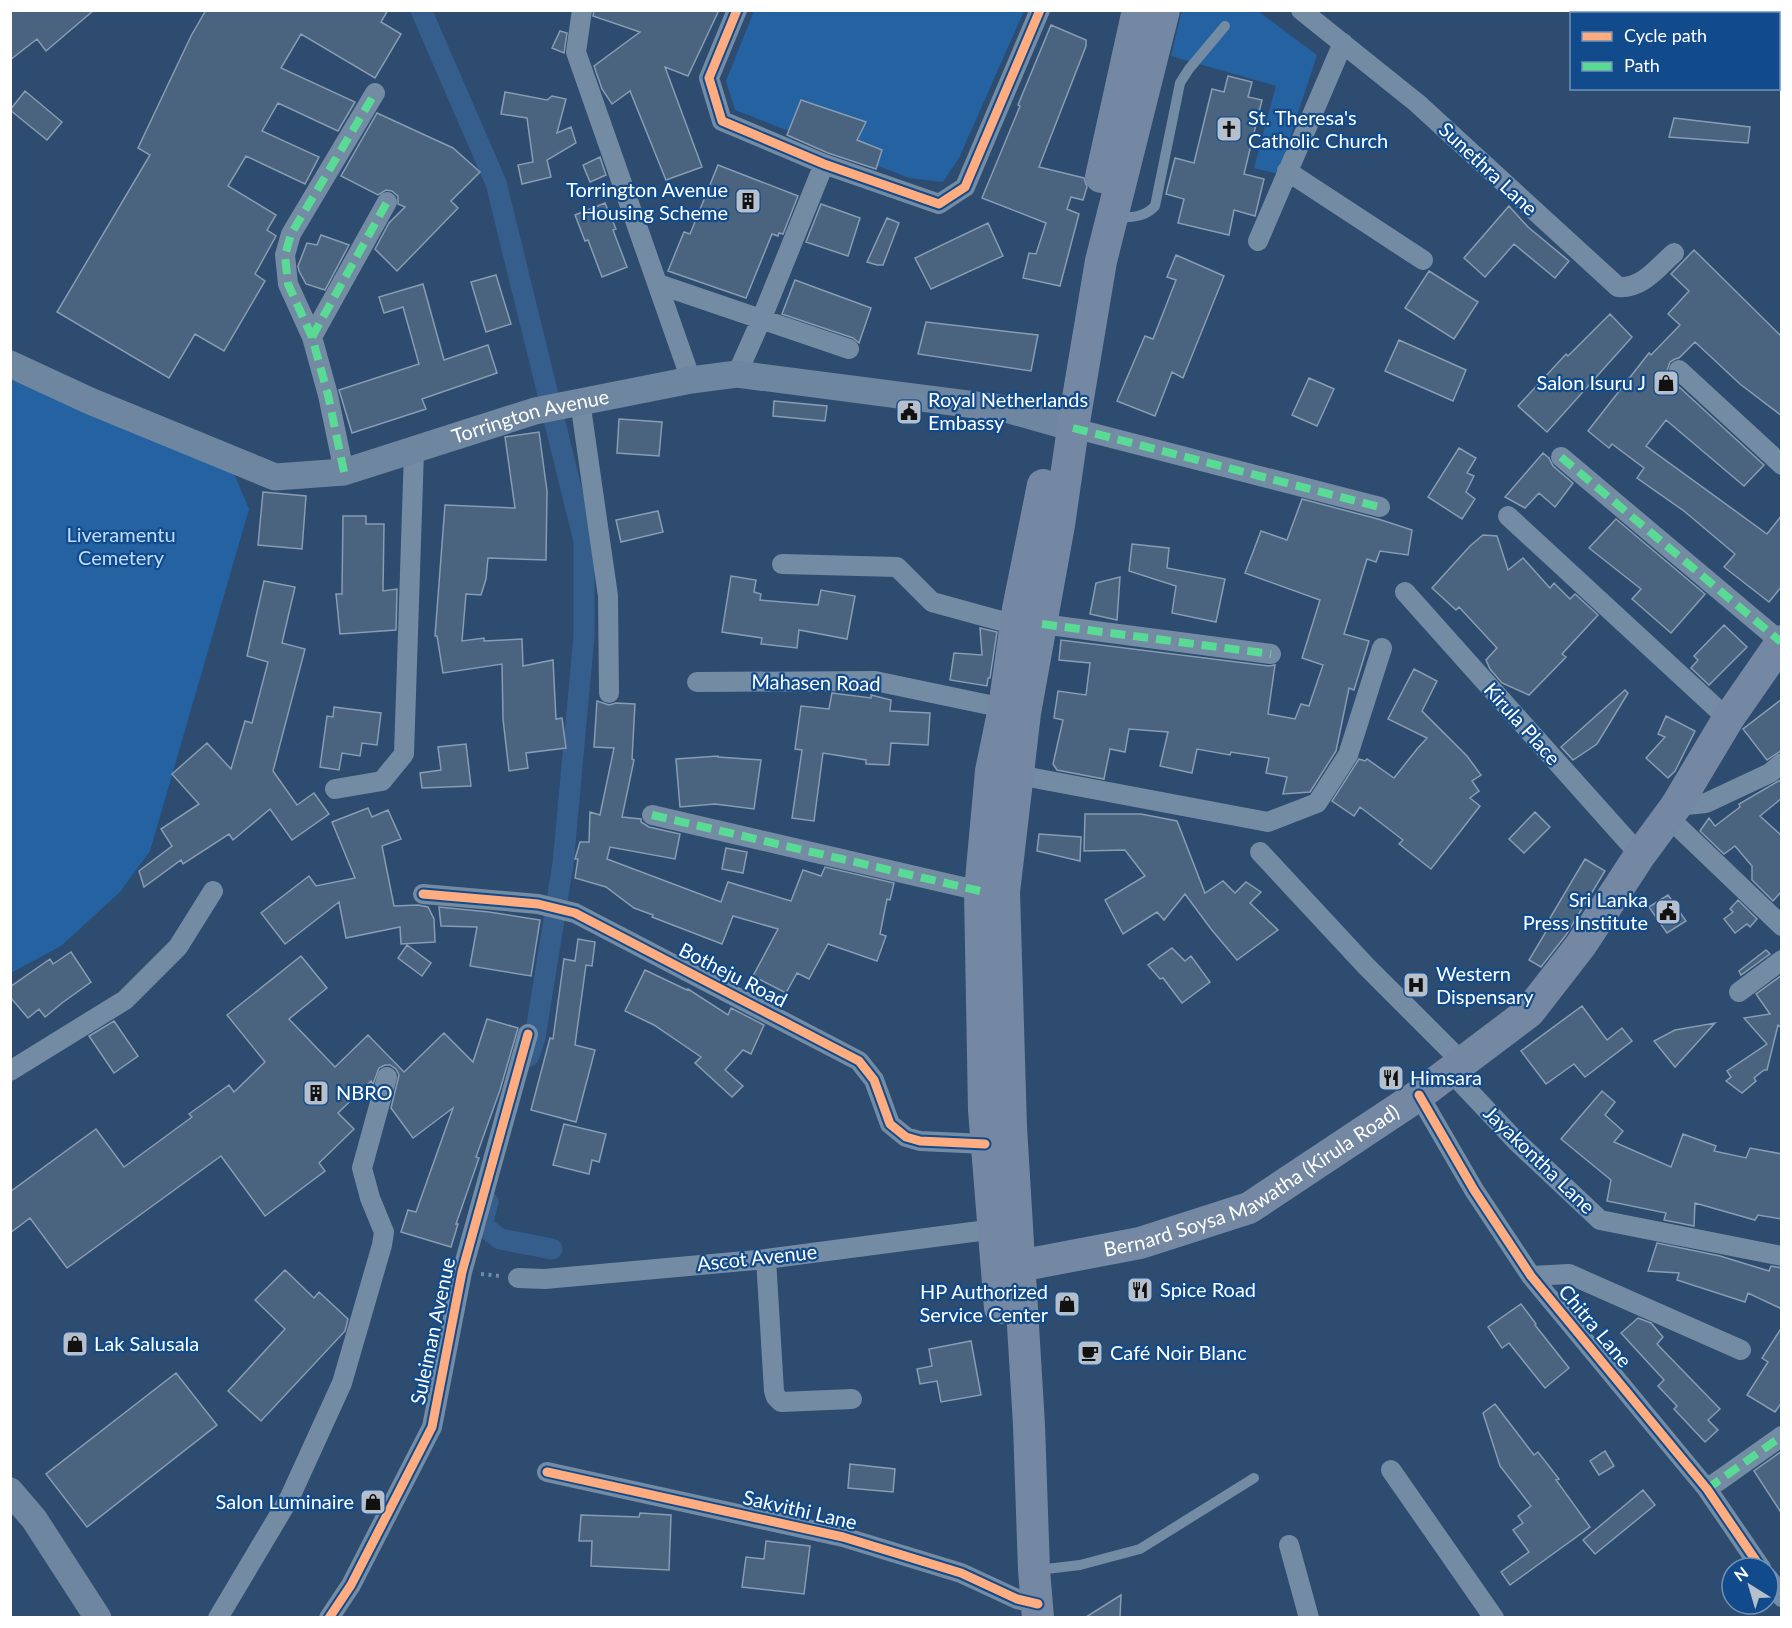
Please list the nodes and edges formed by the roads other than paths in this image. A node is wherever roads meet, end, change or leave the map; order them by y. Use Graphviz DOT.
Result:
graph roads {
  1 [pos="582,10"];
  2 [pos="737,10"];
  3 [pos="1040,10"];
  4 [pos="1138,10"];
  5 [pos="1164,10"];
  6 [pos="1301,10"];
  7 [pos="1225,26"];
  8 [pos="1343,43"];
  9 [pos="375,93"];
  10 [pos="824,164"];
  11 [pos="1287,171"];
  12 [pos="387,202"];
  13 [pos="1112,218"];
  14 [pos="1258,241"];
  15 [pos="1674,253"];
  16 [pos="1424,260"];
  17 [pos="658,284"];
  18 [pos="761,320"];
  19 [pos="312,337"];
  20 [pos="849,349"];
  21 [pos="10,364"];
  22 [pos="1679,370"];
  23 [pos="737,374"];
  24 [pos="1705,379"];
  25 [pos="691,380"];
  26 [pos="580,401"];
  27 [pos="1063,425"];
  28 [pos="414,451"];
  29 [pos="1782,452"];
  30 [pos="1561,457"];
  31 [pos="1782,465"];
  32 [pos="344,472"];
  33 [pos="1380,507"];
  34 [pos="1508,516"];
  35 [pos="782,564"];
  36 [pos="1405,592"];
  37 [pos="1029,624"];
  38 [pos="1781,642"];
  39 [pos="1382,648"];
  40 [pos="1270,654"];
  41 [pos="697,682"];
  42 [pos="609,693"];
  43 [pos="1004,708"];
  44 [pos="1728,719"];
  45 [pos="1782,763"];
  46 [pos="1018,775"];
  47 [pos="335,789"];
  48 [pos="1672,811"];
  49 [pos="652,815"];
  50 [pos="1260,852"];
  51 [pos="1640,855"];
  52 [pos="213,891"];
  53 [pos="981,891"];
  54 [pos="423,894"];
  55 [pos="1782,926"];
  56 [pos="1782,960"];
  57 [pos="1740,992"];
  58 [pos="528,1034"];
  59 [pos="1456,1066"];
  60 [pos="10,1071"];
  61 [pos="387,1077"];
  62 [pos="1419,1095"];
  63 [pos="986,1144"];
  64 [pos="995,1229"];
  65 [pos="1782,1256"];
  66 [pos="766,1259"];
  67 [pos="1008,1266"];
  68 [pos="1531,1276"];
  69 [pos="519,1278"];
  70 [pos="1741,1350"];
  71 [pos="852,1399"];
  72 [pos="1782,1436"];
  73 [pos="1391,1470"];
  74 [pos="547,1472"];
  75 [pos="1254,1478"];
  76 [pos="1707,1489"];
  77 [pos="10,1491"];
  78 [pos="1289,1545"];
  79 [pos="1753,1556"];
  80 [pos="1034,1570"];
  81 [pos="1028,1609"];
  82 [pos="98,1617"];
  83 [pos="218,1617"];
  84 [pos="329,1617"];
  85 [pos="1309,1617"];
  86 [pos="1494,1617"];
  1 -- 17 [label="street"];
  2 -- 10 [label="street"];
  3 -- 10 [label="street"];
  4 -- 27 [label="main road"];
  5 -- 13 [label="main road"];
  6 -- 8 [label="street, Sunethra Lane"];
  7 -- 13 [label="lane"];
  8 -- 11 [label="street"];
  8 -- 15 [label="street, Sunethra Lane"];
  9 -- 19 [label="street"];
  10 -- 18 [label="street"];
  11 -- 14 [label="street"];
  11 -- 16 [label="street"];
  12 -- 19 [label="street"];
  13 -- 27 [label="main road"];
  17 -- 18 [label="street"];
  17 -- 25 [label="street"];
  18 -- 20 [label="street"];
  18 -- 23 [label="street"];
  19 -- 32 [label="street"];
  21 -- 32 [label="main road, Torrington Avenue"];
  22 -- 31 [label="street"];
  23 -- 25 [label="main road, Torrington Avenue"];
  23 -- 27 [label="main road, Torrington Avenue"];
  24 -- 29 [label="street"];
  25 -- 26 [label="main road, Torrington Avenue"];
  26 -- 28 [label="main road, Torrington Avenue"];
  26 -- 42 [label="street"];
  27 -- 33 [label="street"];
  27 -- 37 [label="main road"];
  28 -- 32 [label="main road, Torrington Avenue"];
  28 -- 47 [label="street"];
  30 -- 38 [label="street"];
  34 -- 44 [label="street"];
  35 -- 37 [label="street"];
  36 -- 51 [label="street, Kirula Place"];
  37 -- 40 [label="street"];
  37 -- 43 [label="main road"];
  37 -- 46 [label="main road"];
  38 -- 44 [label="main road, Bernard Soysa Mawatha (Kirula Road)"];
  39 -- 46 [label="street"];
  41 -- 43 [label="street, Mahasen Road"];
  43 -- 53 [label="main road"];
  44 -- 48 [label="main road, Bernard Soysa Mawatha (Kirula Road)"];
  45 -- 48 [label="street"];
  46 -- 67 [label="main road"];
  48 -- 51 [label="main road, Bernard Soysa Mawatha (Kirula Road)"];
  48 -- 55 [label="street"];
  49 -- 53 [label="street"];
  50 -- 59 [label="street, Jayakontha Lane"];
  51 -- 59 [label="main road, Bernard Soysa Mawatha (Kirula Road)"];
  52 -- 60 [label="street"];
  53 -- 63 [label="main road"];
  54 -- 63 [label="street, Botheju Road"];
  56 -- 57 [label="street"];
  58 -- 84 [label="street, Suleiman Avenue"];
  59 -- 62 [label="main road, Bernard Soysa Mawatha (Kirula Road)"];
  59 -- 65 [label="street, Jayakontha Lane"];
  61 -- 83 [label="street"];
  62 -- 67 [label="main road, Bernard Soysa Mawatha (Kirula Road)"];
  62 -- 68 [label="street, Chitra Lane"];
  63 -- 64 [label="main road"];
  64 -- 66 [label="street, Ascot Avenue"];
  64 -- 67 [label="main road"];
  66 -- 69 [label="street, Ascot Avenue"];
  66 -- 71 [label="street"];
  67 -- 80 [label="main road"];
  67 -- 81 [label="main road"];
  68 -- 70 [label="street"];
  68 -- 76 [label="street, Chitra Lane"];
  72 -- 76 [label="street"];
  73 -- 86 [label="street"];
  74 -- 81 [label="street, Sakvithi Lane"];
  75 -- 80 [label="lane"];
  76 -- 79 [label="street, Chitra Lane"];
  77 -- 82 [label="main road"];
  78 -- 85 [label="street"];
  80 -- 81 [label="main road"];
}
